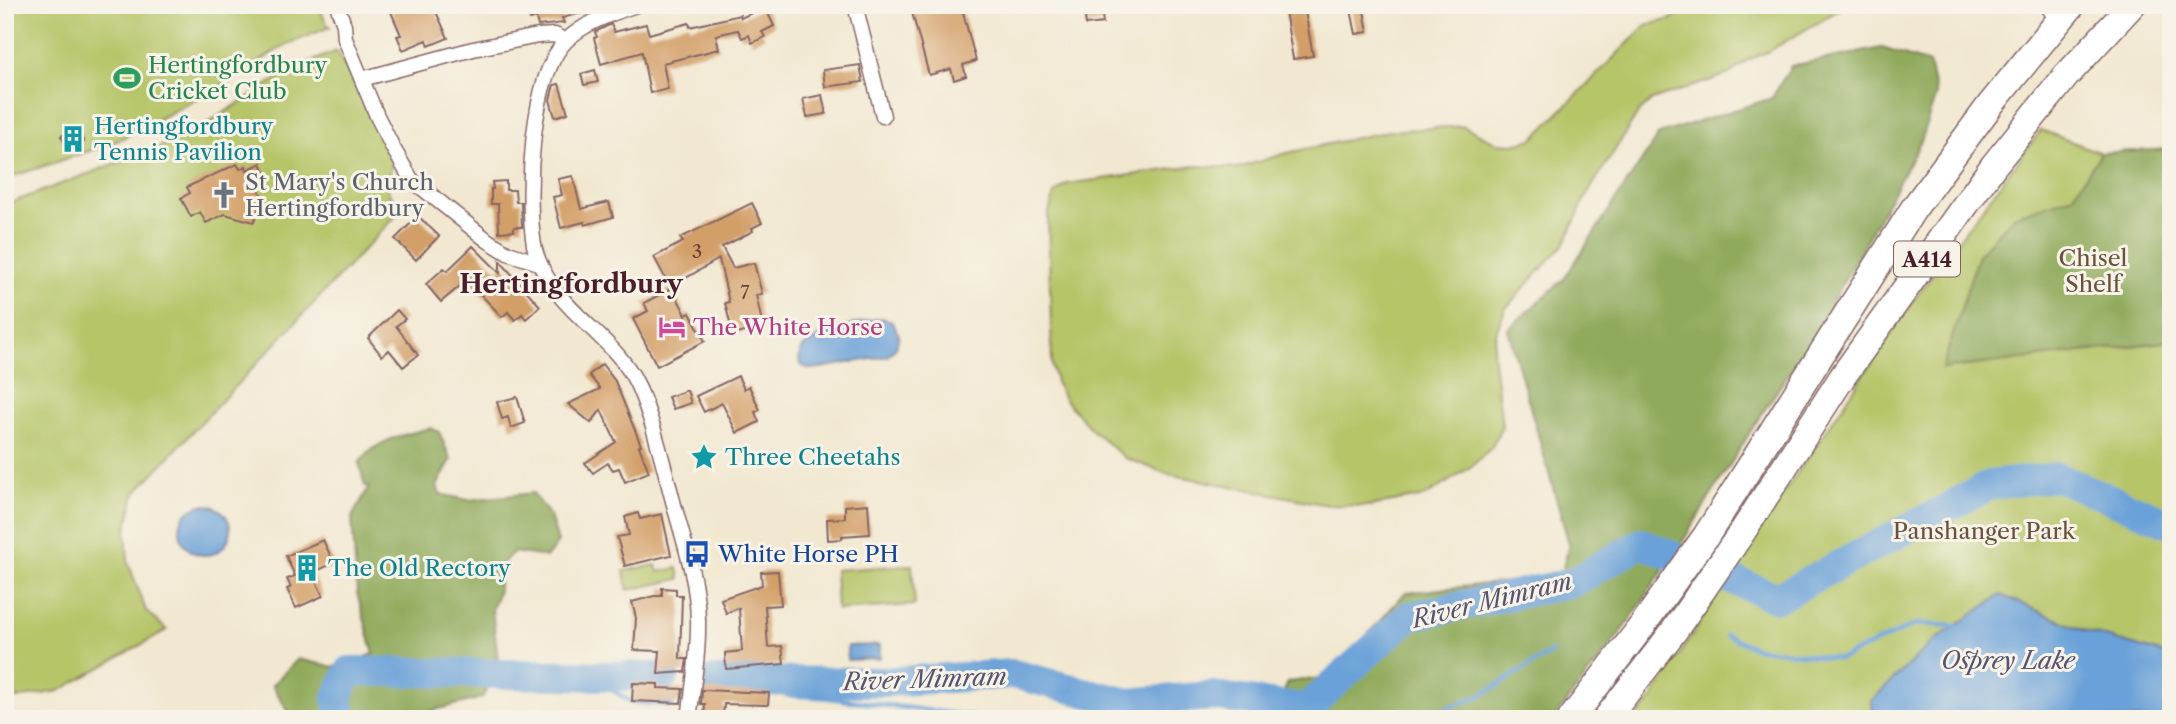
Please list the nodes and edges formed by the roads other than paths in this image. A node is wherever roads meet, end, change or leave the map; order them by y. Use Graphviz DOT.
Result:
graph roads {
  1 [pos="337,5"];
  2 [pos="636,5"];
  3 [pos="855,5"];
  4 [pos="2132,5"];
  5 [pos="2059,10"];
  6 [pos="565,41"];
  7 [pos="362,79"];
  8 [pos="883,116"];
  9 [pos="539,263"];
  10 [pos="689,719"];
  11 [pos="1571,719"];
  12 [pos="1606,719"];
  1 -- 7 [label="street"];
  2 -- 6 [label="street"];
  3 -- 8 [label="street"];
  4 -- 12 [label="highway, A414"];
  5 -- 11 [label="highway, A414"];
  6 -- 7 [label="street"];
  6 -- 9 [label="street"];
  7 -- 9 [label="street"];
  9 -- 10 [label="street"];
}
